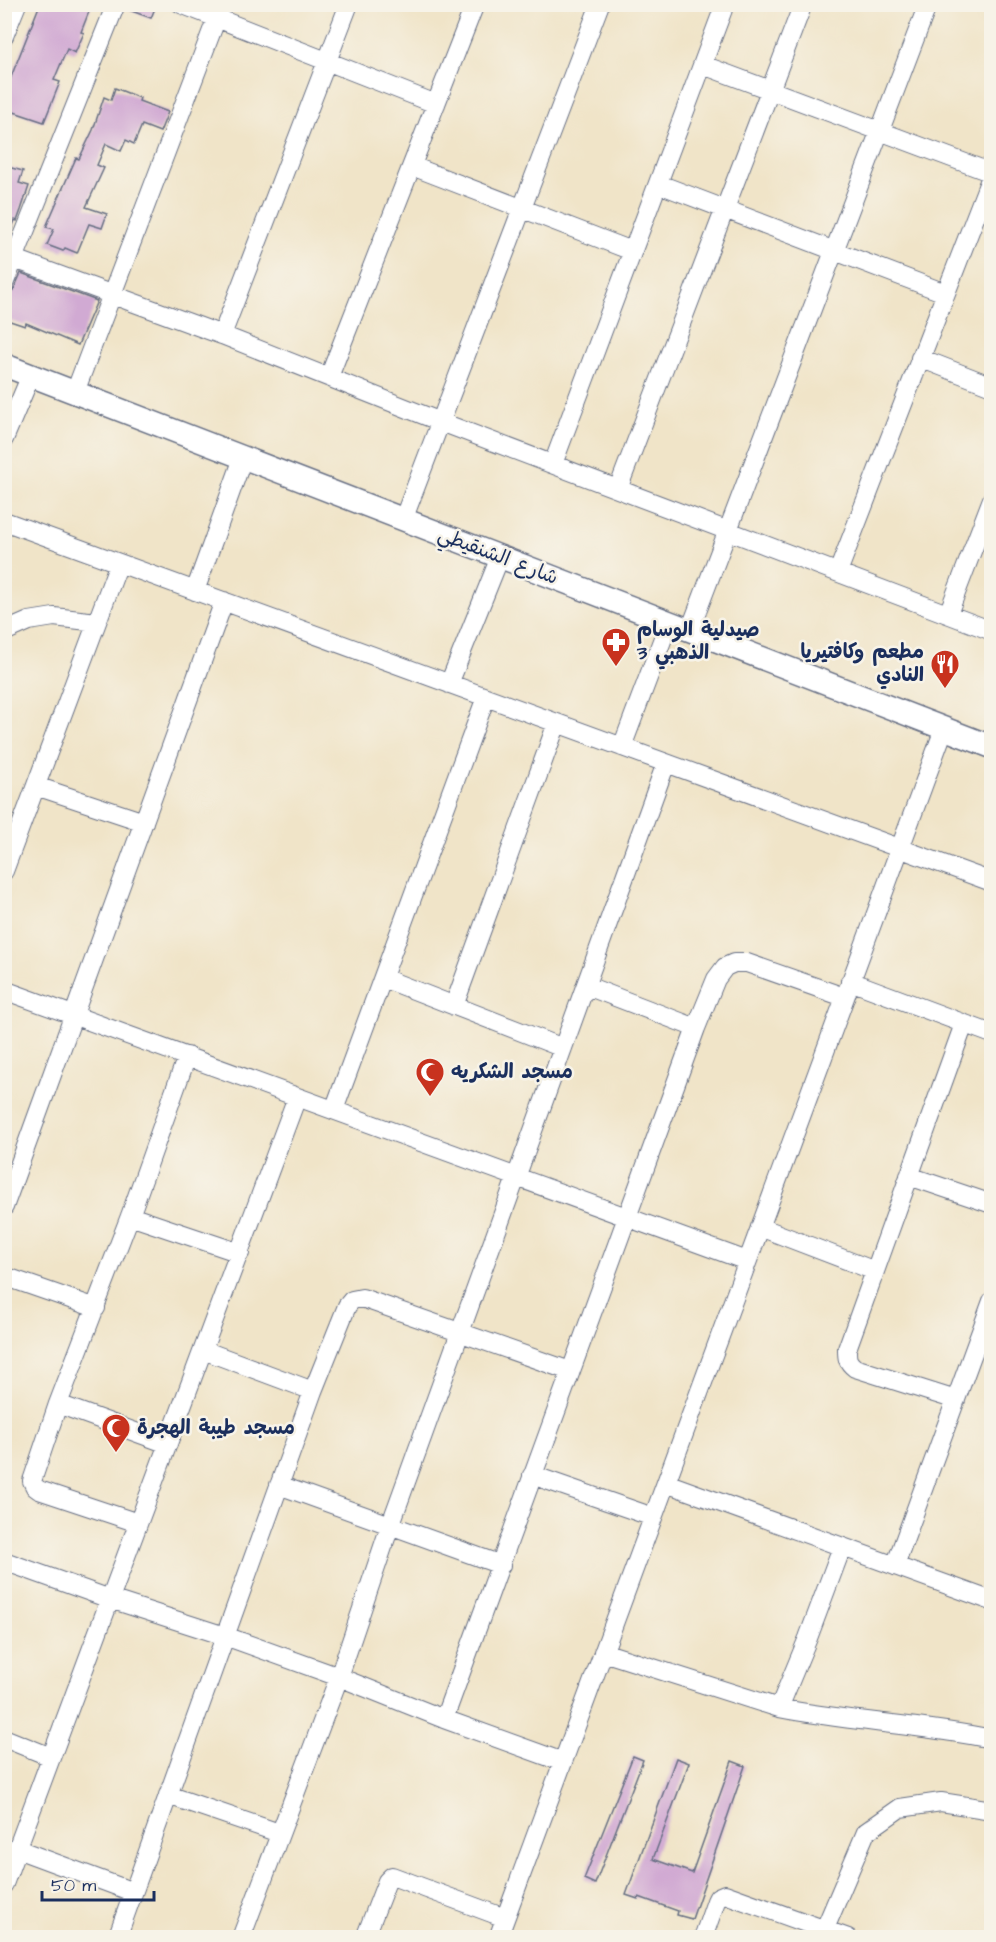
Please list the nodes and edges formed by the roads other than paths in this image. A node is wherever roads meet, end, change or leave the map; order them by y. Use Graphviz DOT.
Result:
graph roads {
  1 [pos="17,4"];
  2 [pos="116,4"];
  3 [pos="181,4"];
  4 [pos="349,4"];
  5 [pos="475,4"];
  6 [pos="600,4"];
  7 [pos="725,4"];
  8 [pos="803,4"];
  9 [pos="928,4"];
  10 [pos="220,11"];
  11 [pos="4,36"];
  12 [pos="327,61"];
  13 [pos="704,65"];
  14 [pos="770,90"];
  15 [pos="436,104"];
  16 [pos="880,132"];
  17 [pos="412,166"];
  18 [pos="992,173"];
  19 [pos="658,183"];
  20 [pos="523,209"];
  21 [pos="724,209"];
  22 [pos="632,251"];
  23 [pos="834,251"];
  24 [pos="10,257"];
  25 [pos="4,284"];
  26 [pos="945,293"];
  27 [pos="112,295"];
  28 [pos="222,336"];
  29 [pos="920,358"];
  30 [pos="4,365"];
  31 [pos="31,375"];
  32 [pos="328,377"];
  33 [pos="992,386"];
  34 [pos="75,392"];
  35 [pos="441,422"];
  36 [pos="4,439"];
  37 [pos="243,459"];
  38 [pos="553,464"];
  39 [pos="618,489"];
  40 [pos="992,499"];
  41 [pos="403,520"];
  42 [pos="4,521"];
  43 [pos="728,531"];
  44 [pos="500,557"];
  45 [pos="119,563"];
  46 [pos="838,572"];
  47 [pos="195,591"];
  48 [pos="224,601"];
  49 [pos="948,614"];
  50 [pos="97,622"];
  51 [pos="679,626"];
  52 [pos="992,631"];
  53 [pos="4,632"];
  54 [pos="449,684"];
  55 [pos="486,697"];
  56 [pos="557,723"];
  57 [pos="944,729"];
  58 [pos="622,747"];
  59 [pos="992,747"];
  60 [pos="666,763"];
  61 [pos="36,786"];
  62 [pos="144,822"];
  63 [pos="899,848"];
  64 [pos="4,871"];
  65 [pos="992,882"];
  66 [pos="383,978"];
  67 [pos="587,986"];
  68 [pos="847,989"];
  69 [pos="4,990"];
  70 [pos="454,1006"];
  71 [pos="74,1015"];
  72 [pos="964,1024"];
  73 [pos="696,1028"];
  74 [pos="992,1034"];
  75 [pos="563,1047"];
  76 [pos="187,1056"];
  77 [pos="297,1097"];
  78 [pos="334,1110"];
  79 [pos="909,1176"];
  80 [pos="516,1177"];
  81 [pos="9,1182"];
  82 [pos="992,1204"];
  83 [pos="4,1206"];
  84 [pos="130,1216"];
  85 [pos="626,1217"];
  86 [pos="760,1227"];
  87 [pos="240,1253"];
  88 [pos="747,1261"];
  89 [pos="875,1271"];
  90 [pos="4,1276"];
  91 [pos="96,1308"];
  92 [pos="990,1311"];
  93 [pos="460,1332"];
  94 [pos="203,1350"];
  95 [pos="570,1371"];
  96 [pos="313,1391"];
  97 [pos="956,1400"];
  98 [pos="58,1404"];
  99 [pos="168,1444"];
  100 [pos="532,1475"];
  101 [pos="666,1483"];
  102 [pos="279,1485"];
  103 [pos="653,1517"];
  104 [pos="138,1523"];
  105 [pos="390,1526"];
  106 [pos="842,1548"];
  107 [pos="4,1561"];
  108 [pos="501,1565"];
  109 [pos="895,1566"];
  110 [pos="110,1599"];
  111 [pos="992,1601"];
  112 [pos="225,1636"];
  113 [pos="603,1652"];
  114 [pos="339,1677"];
  115 [pos="779,1708"];
  116 [pos="444,1719"];
  117 [pos="4,1738"];
  118 [pos="992,1739"];
  119 [pos="51,1757"];
  120 [pos="563,1762"];
  121 [pos="168,1795"];
  122 [pos="992,1810"];
  123 [pos="279,1833"];
  124 [pos="17,1849"];
  125 [pos="4,1884"];
  126 [pos="133,1892"];
  127 [pos="505,1918"];
  128 [pos="823,1934"];
  129 [pos="247,1936"];
  130 [pos="117,1938"];
  131 [pos="365,1938"];
  132 [pos="498,1938"];
  133 [pos="703,1938"];
  134 [pos="848,1938"];
  1 -- 11 [label="street"];
  2 -- 24 [label="street"];
  3 -- 10 [label="street"];
  4 -- 12 [label="street"];
  5 -- 15 [label="street"];
  6 -- 20 [label="street"];
  7 -- 13 [label="street"];
  8 -- 14 [label="street"];
  9 -- 16 [label="street"];
  10 -- 12 [label="street"];
  10 -- 27 [label="street"];
  12 -- 15 [label="street"];
  12 -- 28 [label="street"];
  13 -- 14 [label="street"];
  13 -- 19 [label="street"];
  14 -- 16 [label="street"];
  14 -- 21 [label="street"];
  15 -- 17 [label="street"];
  16 -- 18 [label="street"];
  16 -- 23 [label="street"];
  17 -- 20 [label="street"];
  17 -- 32 [label="street"];
  18 -- 26 [label="street"];
  19 -- 21 [label="street"];
  19 -- 22 [label="street"];
  20 -- 22 [label="street"];
  20 -- 35 [label="street"];
  21 -- 23 [label="street"];
  21 -- 39 [label="street"];
  22 -- 38 [label="street"];
  23 -- 26 [label="street"];
  23 -- 43 [label="street"];
  24 -- 25 [label="street"];
  24 -- 27 [label="street"];
  26 -- 29 [label="street"];
  27 -- 28 [label="street"];
  27 -- 34 [label="street"];
  28 -- 32 [label="street"];
  29 -- 33 [label="street"];
  29 -- 46 [label="street"];
  30 -- 31 [label="street, شارع الشنقيطي"];
  31 -- 34 [label="street, شارع الشنقيطي"];
  31 -- 36 [label="street"];
  32 -- 35 [label="street"];
  34 -- 37 [label="street, شارع الشنقيطي"];
  35 -- 38 [label="street"];
  35 -- 41 [label="street"];
  37 -- 41 [label="street, شارع الشنقيطي"];
  37 -- 47 [label="street"];
  38 -- 39 [label="street"];
  39 -- 43 [label="street"];
  40 -- 49 [label="street"];
  41 -- 44 [label="street, شارع الشنقيطي"];
  42 -- 45 [label="street"];
  43 -- 46 [label="street"];
  43 -- 51 [label="street"];
  44 -- 51 [label="street, شارع الشنقيطي"];
  44 -- 54 [label="street"];
  45 -- 47 [label="street"];
  45 -- 50 [label="street"];
  46 -- 49 [label="street"];
  47 -- 48 [label="street"];
  48 -- 54 [label="street"];
  48 -- 62 [label="street"];
  49 -- 52 [label="street"];
  50 -- 53 [label="street"];
  50 -- 61 [label="street"];
  51 -- 57 [label="street, شارع الشنقيطي"];
  51 -- 58 [label="street"];
  54 -- 55 [label="street"];
  55 -- 56 [label="street"];
  55 -- 66 [label="street"];
  56 -- 58 [label="street"];
  56 -- 70 [label="street"];
  57 -- 59 [label="street, شارع الشنقيطي"];
  57 -- 63 [label="street"];
  58 -- 60 [label="street"];
  60 -- 63 [label="street"];
  60 -- 67 [label="street"];
  61 -- 62 [label="street"];
  61 -- 64 [label="street"];
  62 -- 71 [label="street"];
  63 -- 65 [label="street"];
  63 -- 68 [label="street"];
  66 -- 70 [label="street"];
  66 -- 78 [label="street"];
  67 -- 73 [label="street"];
  67 -- 75 [label="street"];
  68 -- 72 [label="street"];
  68 -- 73 [label="street"];
  68 -- 86 [label="street"];
  69 -- 71 [label="street"];
  70 -- 75 [label="street"];
  71 -- 76 [label="street"];
  71 -- 81 [label="street"];
  72 -- 74 [label="street"];
  72 -- 79 [label="street"];
  73 -- 85 [label="street"];
  75 -- 80 [label="street"];
  76 -- 77 [label="street"];
  76 -- 84 [label="street"];
  77 -- 78 [label="street"];
  77 -- 87 [label="street"];
  78 -- 80 [label="street"];
  79 -- 82 [label="street"];
  79 -- 89 [label="street"];
  80 -- 85 [label="street"];
  80 -- 93 [label="street"];
  81 -- 83 [label="street"];
  84 -- 87 [label="street"];
  84 -- 91 [label="street"];
  85 -- 88 [label="street"];
  85 -- 95 [label="street"];
  86 -- 88 [label="street"];
  86 -- 89 [label="street"];
  87 -- 94 [label="street"];
  88 -- 101 [label="street"];
  89 -- 97 [label="street"];
  90 -- 91 [label="street"];
  91 -- 98 [label="street"];
  92 -- 97 [label="street"];
  93 -- 95 [label="street"];
  93 -- 96 [label="street"];
  93 -- 105 [label="street"];
  94 -- 96 [label="street"];
  94 -- 99 [label="street"];
  95 -- 100 [label="street"];
  96 -- 102 [label="street"];
  97 -- 109 [label="street"];
  98 -- 99 [label="street"];
  98 -- 104 [label="street"];
  99 -- 104 [label="street"];
  100 -- 103 [label="street"];
  100 -- 108 [label="street"];
  101 -- 103 [label="street"];
  101 -- 106 [label="street"];
  102 -- 105 [label="street"];
  102 -- 112 [label="street"];
  103 -- 113 [label="street"];
  104 -- 110 [label="street"];
  105 -- 108 [label="street"];
  105 -- 114 [label="street"];
  106 -- 109 [label="street"];
  106 -- 115 [label="street"];
  107 -- 110 [label="street"];
  108 -- 116 [label="street"];
  109 -- 111 [label="street"];
  110 -- 112 [label="street"];
  110 -- 119 [label="street"];
  112 -- 114 [label="street"];
  112 -- 121 [label="street"];
  113 -- 115 [label="street"];
  113 -- 120 [label="street"];
  114 -- 116 [label="street"];
  114 -- 123 [label="street"];
  115 -- 118 [label="street"];
  116 -- 120 [label="street"];
  117 -- 119 [label="street"];
  119 -- 124 [label="street"];
  120 -- 127 [label="street"];
  121 -- 123 [label="street"];
  121 -- 126 [label="street"];
  122 -- 128 [label="street"];
  123 -- 129 [label="street"];
  124 -- 125 [label="street"];
  124 -- 126 [label="street"];
  126 -- 130 [label="street"];
  127 -- 131 [label="street"];
  127 -- 132 [label="street"];
  128 -- 133 [label="street"];
  128 -- 134 [label="street"];
}
